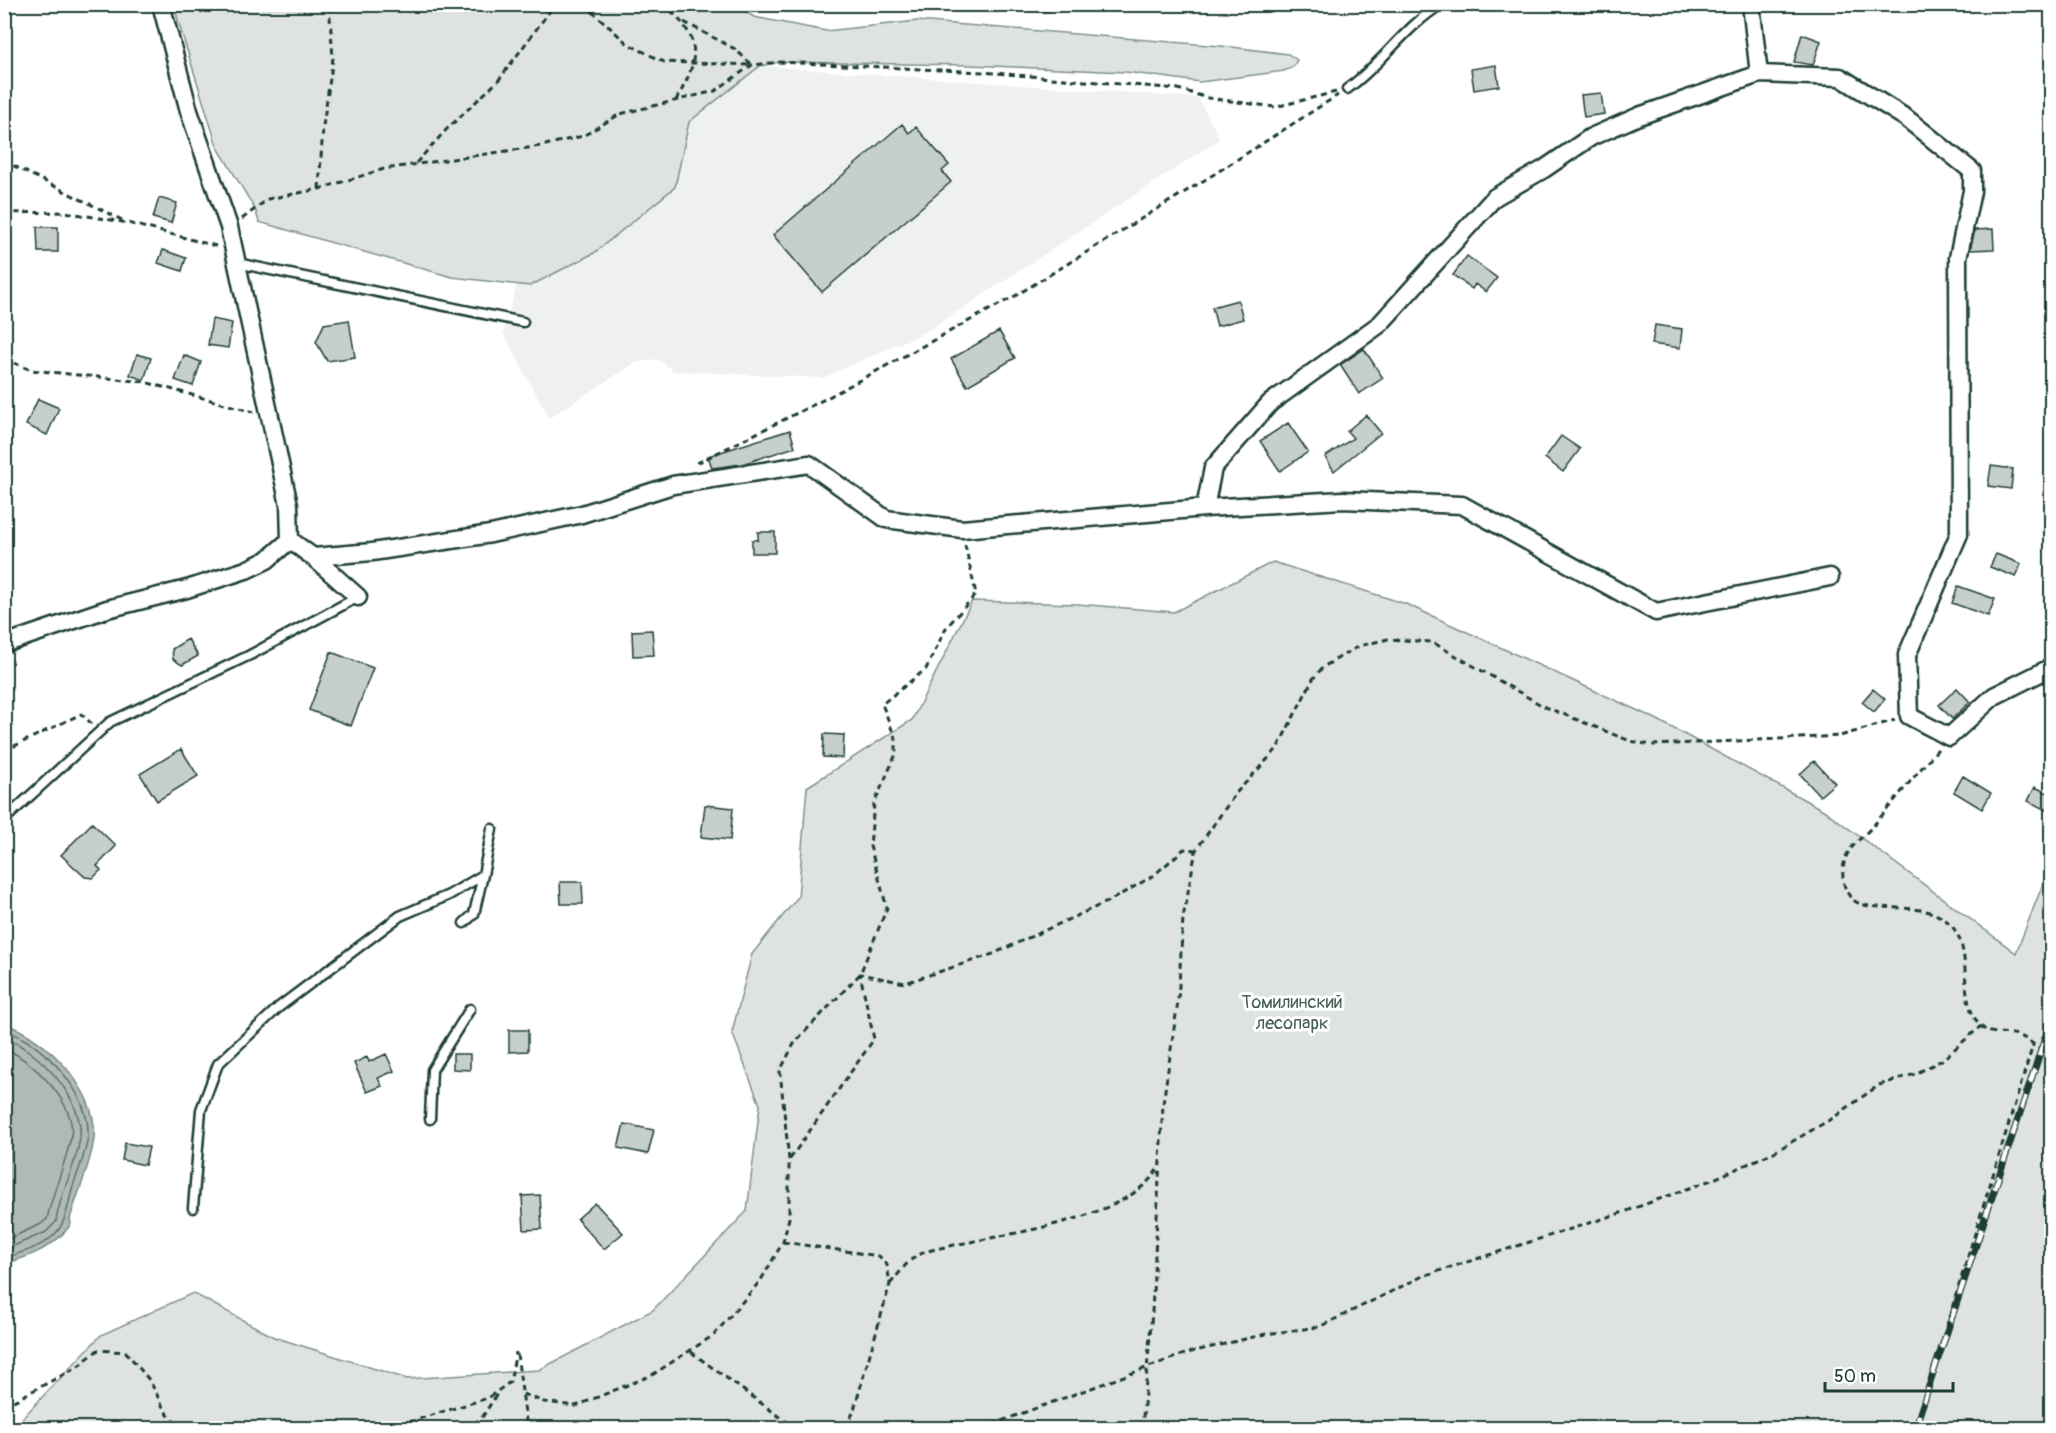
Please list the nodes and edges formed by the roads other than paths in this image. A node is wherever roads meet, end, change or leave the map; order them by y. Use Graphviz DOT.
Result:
graph roads {
  1 [pos="161,4"];
  2 [pos="1442,4"];
  3 [pos="1750,4"];
  4 [pos="1759,74"];
  5 [pos="1347,89"];
  6 [pos="236,257"];
  7 [pos="523,322"];
  8 [pos="1205,508"];
  9 [pos="290,540"];
  10 [pos="313,557"];
  11 [pos="1830,577"];
  12 [pos="358,597"];
  13 [pos="4,644"];
  14 [pos="2052,667"];
  15 [pos="4,820"];
  16 [pos="492,829"];
  17 [pos="483,875"];
  18 [pos="464,923"];
  19 [pos="470,1009"];
  20 [pos="430,1119"];
  21 [pos="193,1208"];
  1 -- 6 [label="street"];
  2 -- 5 [label="lane"];
  3 -- 4 [label="street"];
  4 -- 8 [label="street"];
  4 -- 14 [label="street"];
  6 -- 7 [label="lane"];
  6 -- 9 [label="street"];
  8 -- 10 [label="street"];
  8 -- 11 [label="street"];
  9 -- 10 [label="street"];
  9 -- 13 [label="street"];
  10 -- 12 [label="street"];
  12 -- 15 [label="lane"];
  16 -- 17 [label="lane"];
  17 -- 18 [label="lane"];
  17 -- 21 [label="lane"];
  19 -- 20 [label="lane"];
}
